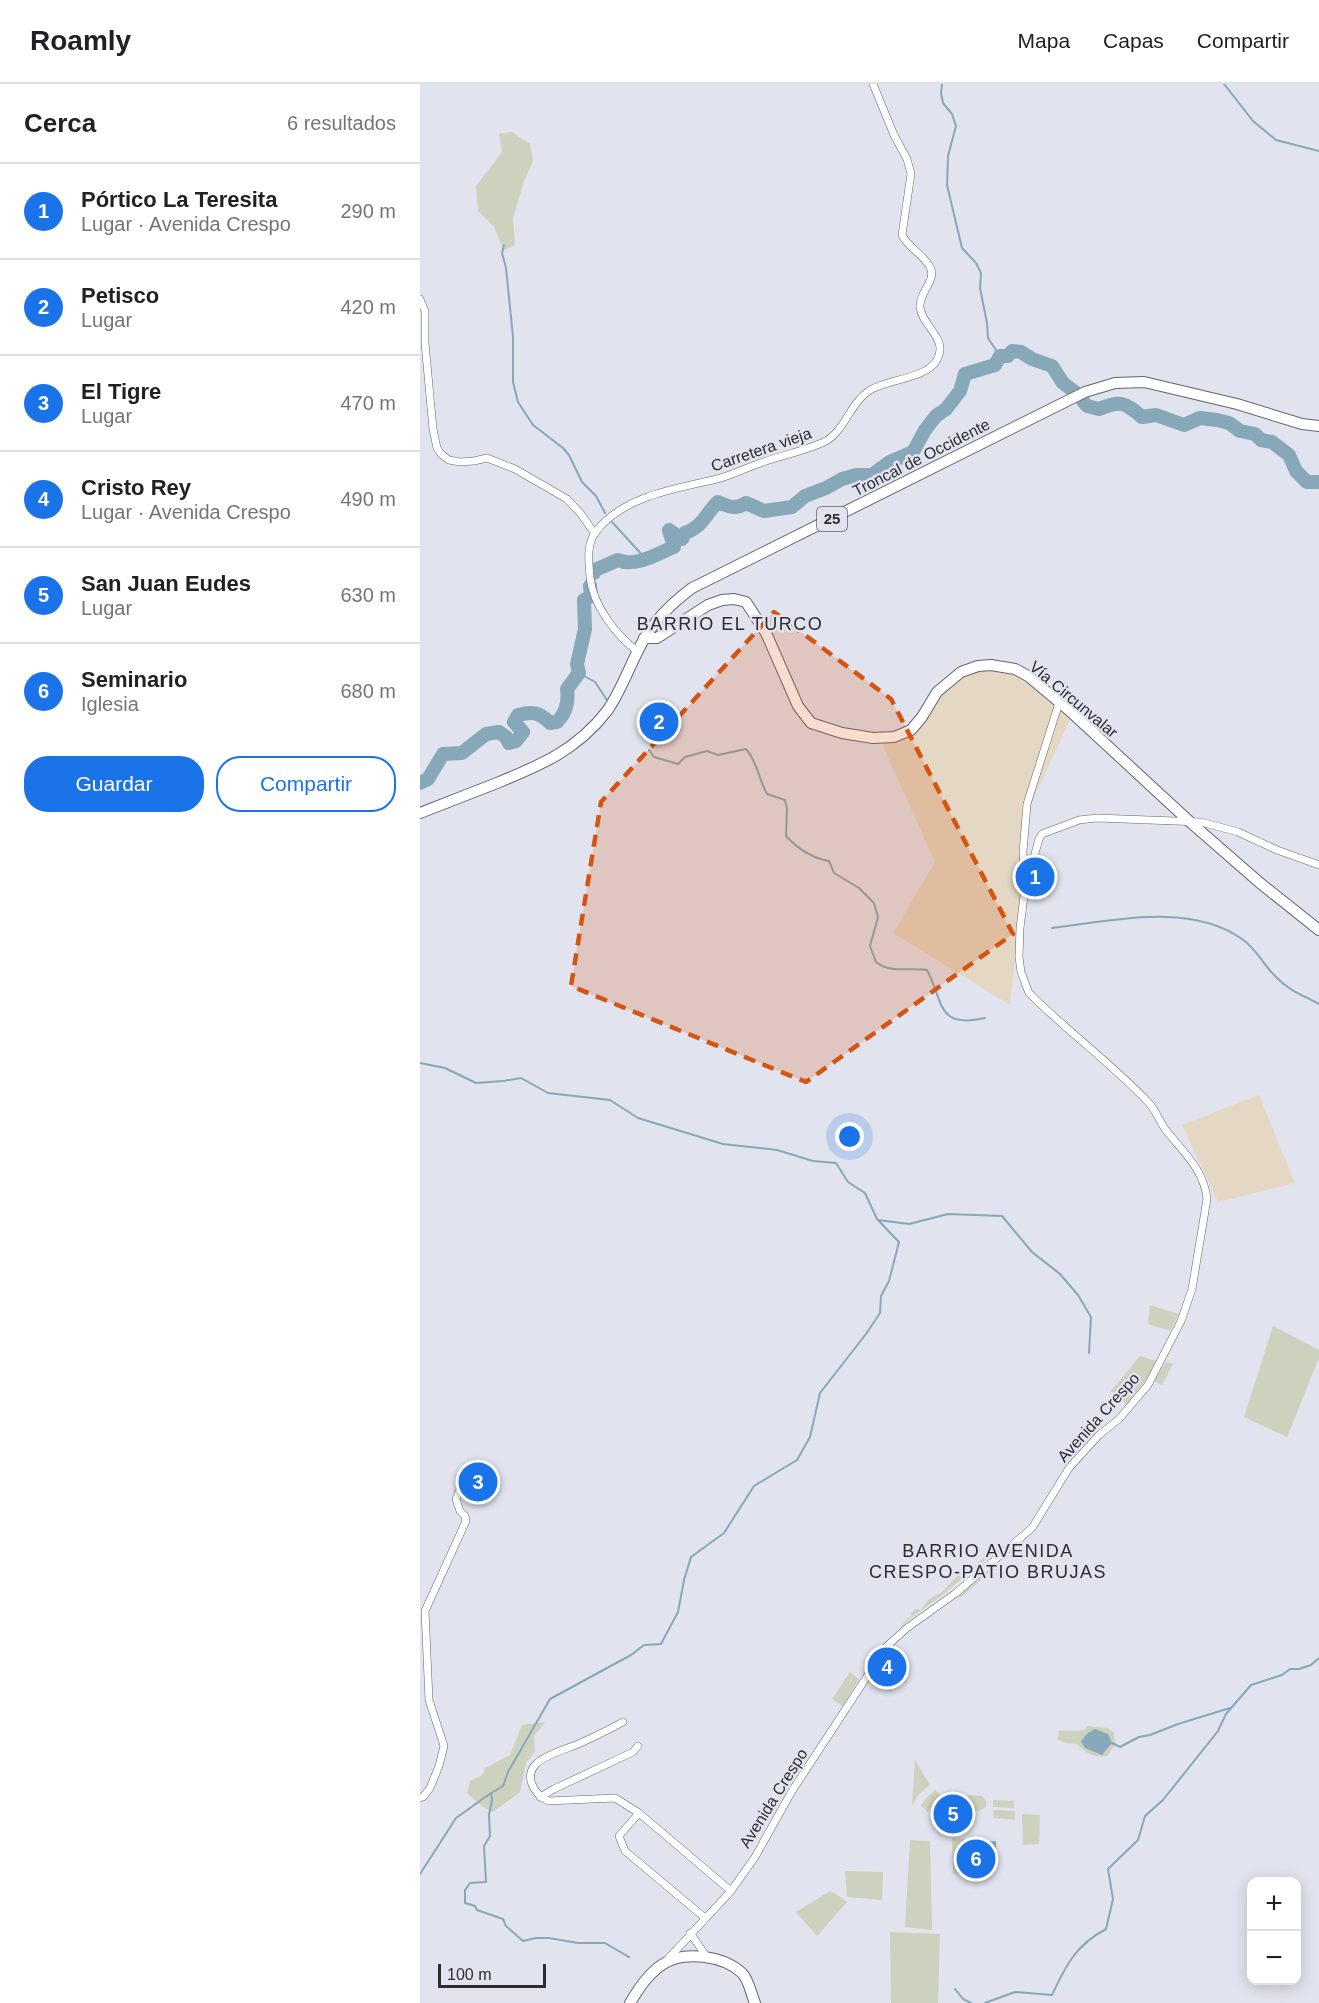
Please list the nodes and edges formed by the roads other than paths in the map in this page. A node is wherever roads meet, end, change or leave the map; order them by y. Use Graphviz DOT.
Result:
graph roads {
  1 [pos="873,84"];
  2 [pos="420,300"];
  3 [pos="1319,426"];
  4 [pos="594,534"];
  5 [pos="644,638"];
  6 [pos="638,652"];
  7 [pos="1059,703"];
  8 [pos="420,813"];
  9 [pos="1190,822"];
  10 [pos="1319,865"];
  11 [pos="1025,888"];
  12 [pos="1319,930"];
  13 [pos="478,1474"];
  14 [pos="623,1722"];
  15 [pos="638,1746"];
  16 [pos="540,1797"];
  17 [pos="420,1798"];
  18 [pos="639,1813"];
  19 [pos="731,1891"];
  20 [pos="705,1918"];
  21 [pos="690,1933"];
  22 [pos="707,1957"];
  23 [pos="665,1963"];
  24 [pos="630,2003"];
  25 [pos="755,2003"];
  1 -- 4 [label="street, Carretera vieja"];
  2 -- 4 [label="street"];
  3 -- 5 [label="main road, Troncal de Occidente / 25"];
  4 -- 6 [label="street"];
  5 -- 6 [label="main road, Troncal de Occidente / 25"];
  5 -- 7 [label="main road, Vía Circunvalar"];
  6 -- 8 [label="main road, Troncal de Occidente / 25"];
  7 -- 9 [label="main road, Vía Circunvalar"];
  7 -- 11 [label="street, Avenida Crespo"];
  9 -- 10 [label="street"];
  9 -- 11 [label="street"];
  9 -- 12 [label="main road, Vía Circunvalar"];
  11 -- 19 [label="street, Avenida Crespo"];
  13 -- 17 [label="street"];
  14 -- 16 [label="street"];
  15 -- 16 [label="street"];
  16 -- 18 [label="street"];
  18 -- 19 [label="street"];
  18 -- 20 [label="street"];
  19 -- 20 [label="street, Avenida Crespo"];
  20 -- 21 [label="street, Avenida Crespo"];
  21 -- 22 [label="street"];
  21 -- 23 [label="street, Avenida Crespo"];
  22 -- 23 [label="main road"];
  22 -- 25 [label="main road"];
  23 -- 24 [label="main road, Avenida Crespo"];
}
